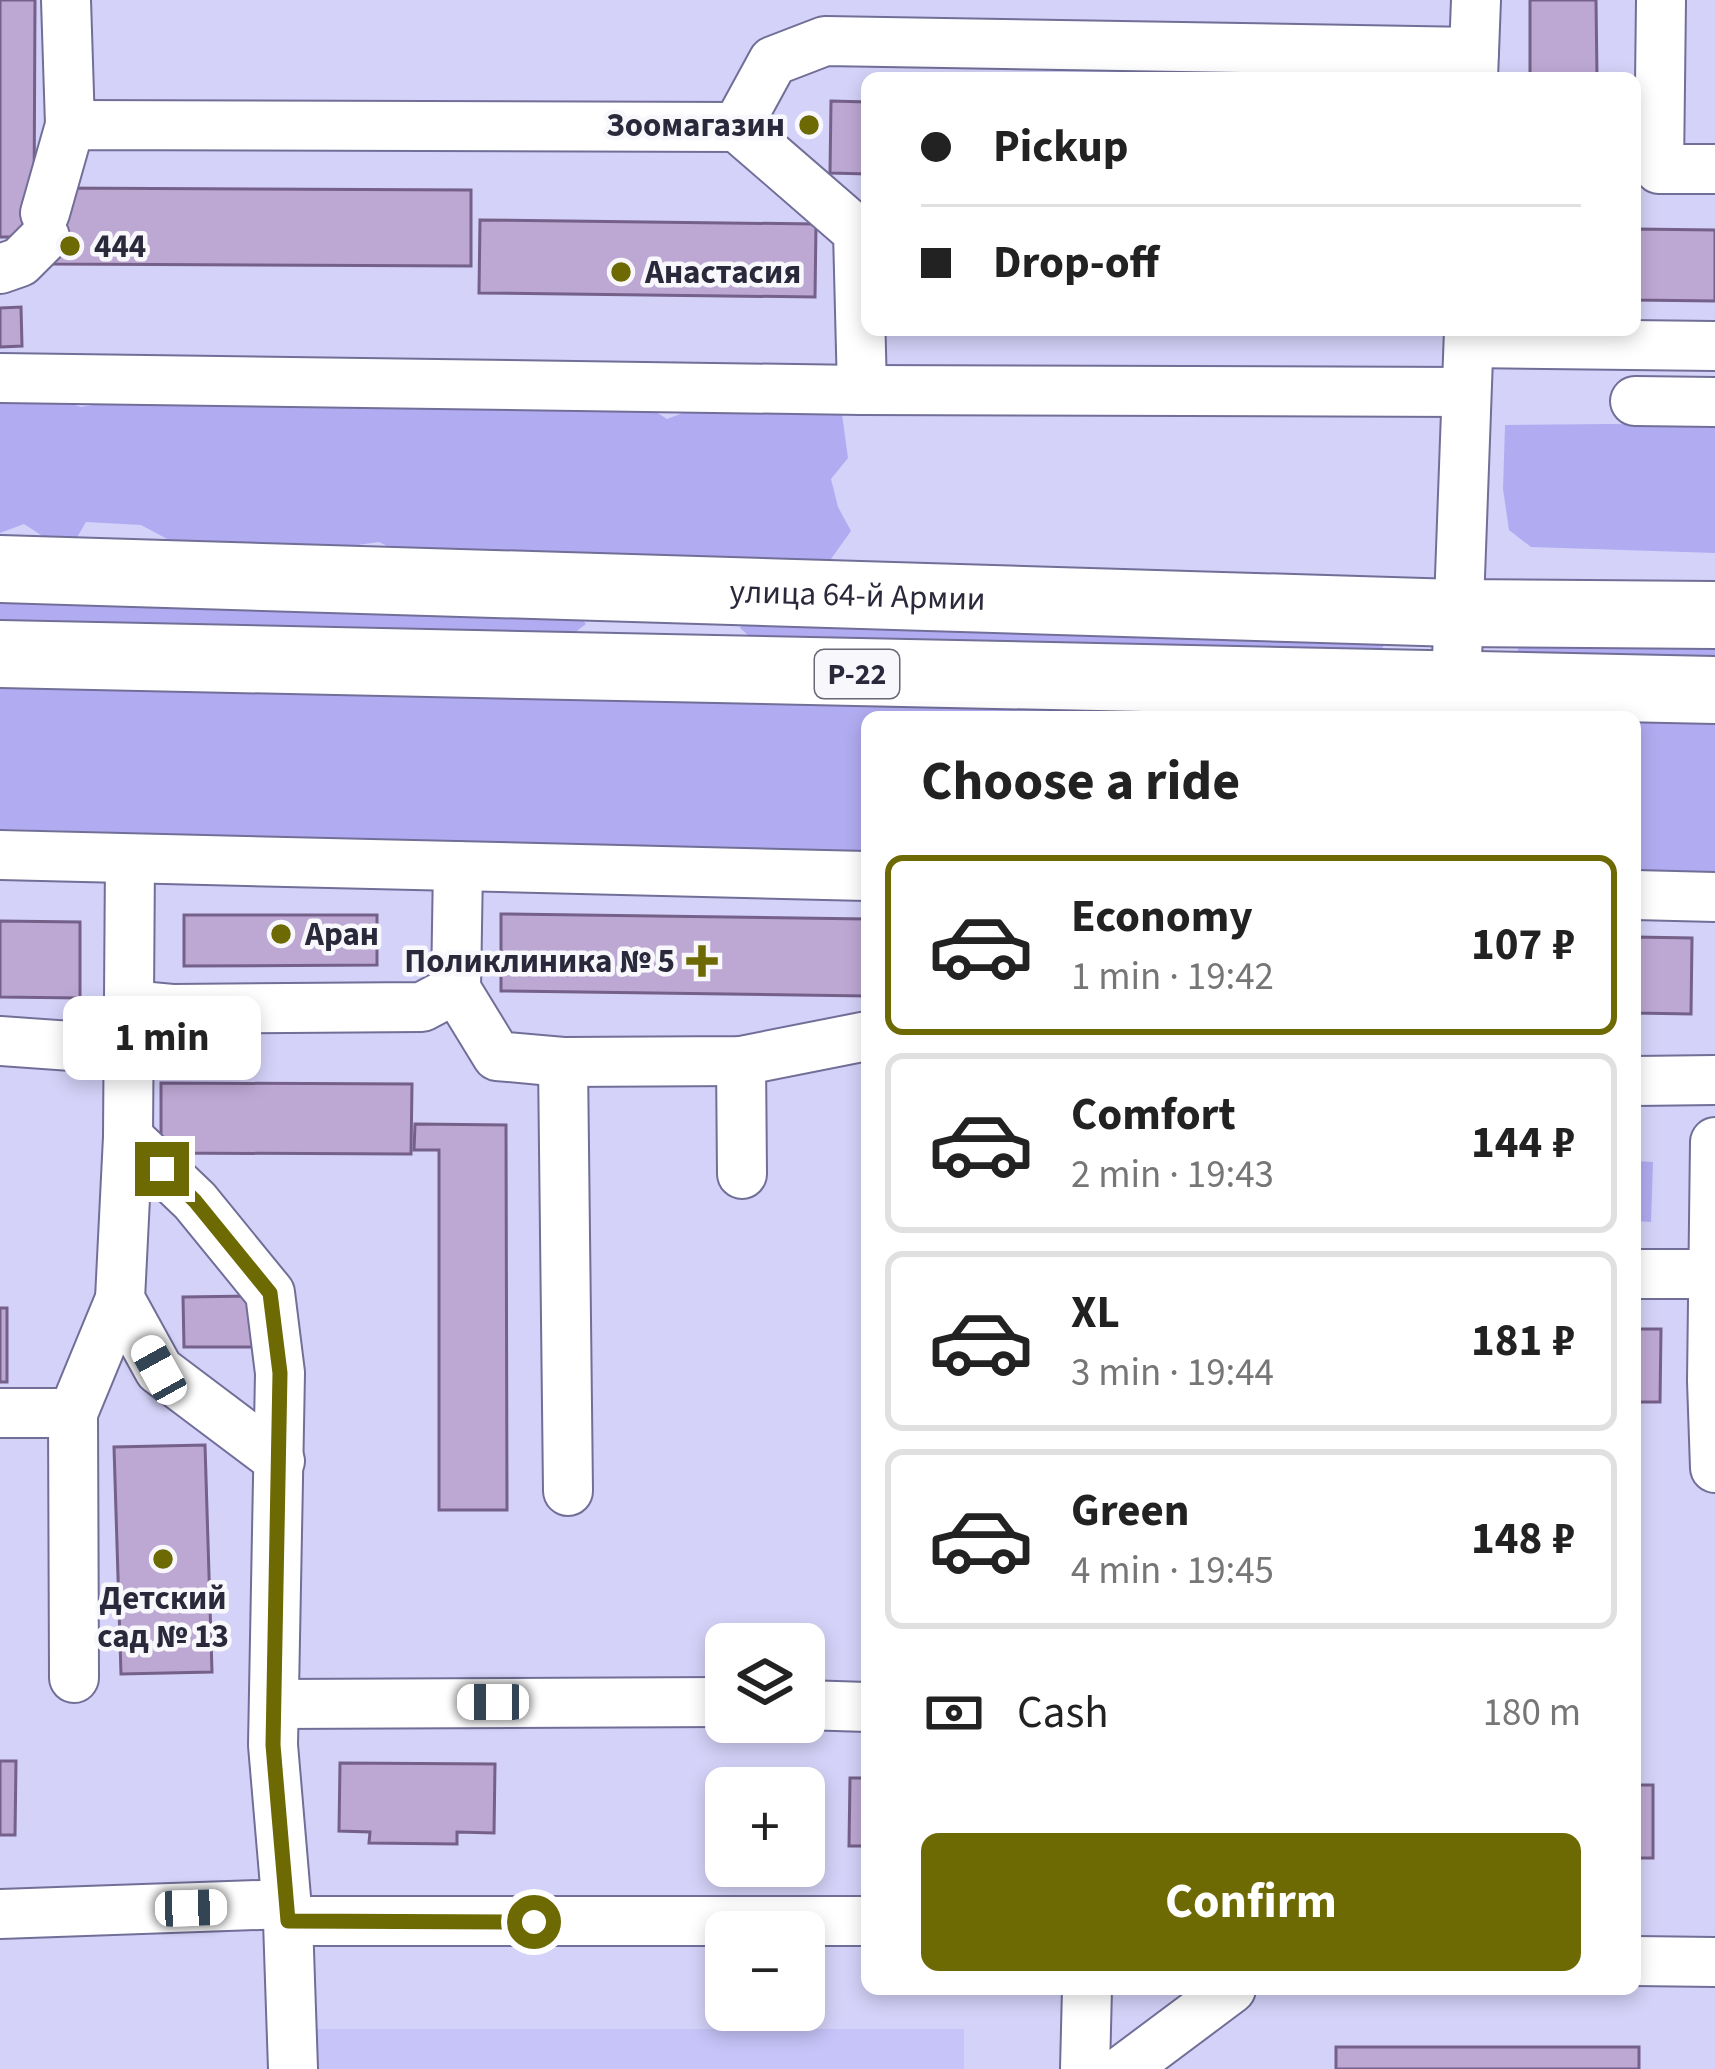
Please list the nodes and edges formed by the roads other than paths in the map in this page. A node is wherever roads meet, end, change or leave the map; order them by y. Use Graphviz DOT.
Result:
graph roads {
  1 [pos="66,0"];
  2 [pos="1476,0"];
  3 [pos="1661,0"];
  4 [pos="1474,65"];
  5 [pos="70,125"];
  6 [pos="737,127"];
  7 [pos="1715,170"];
  8 [pos="1647,175"];
  9 [pos="0,269"];
  10 [pos="1469,336"];
  11 [pos="1715,346"];
  12 [pos="0,379"];
  13 [pos="862,390"];
  14 [pos="1466,392"];
  15 [pos="1635,401"];
  16 [pos="1715,402"];
  17 [pos="0,569"];
  18 [pos="683,589"];
  19 [pos="1456,613"];
  20 [pos="1715,615"];
  21 [pos="0,654"];
  22 [pos="679,671"];
  23 [pos="1456,686"];
  24 [pos="1715,690"];
  25 [pos="0,855"];
  26 [pos="130,859"];
  27 [pos="458,866"];
  28 [pos="861,876"];
  29 [pos="1641,895"];
  30 [pos="1715,897"];
  31 [pos="456,989"];
  32 [pos="128,1028"];
  33 [pos="861,1037"];
  34 [pos="0,1041"];
  35 [pos="741,1061"];
  36 [pos="563,1062"];
  37 [pos="1715,1080"];
  38 [pos="1641,1081"];
  39 [pos="128,1137"];
  40 [pos="1715,1142"];
  41 [pos="742,1174"];
  42 [pos="1641,1274"];
  43 [pos="1713,1274"];
  44 [pos="120,1299"];
  45 [pos="1713,1381"];
  46 [pos="0,1413"];
  47 [pos="73,1413"];
  48 [pos="280,1460"];
  49 [pos="1715,1468"];
  50 [pos="568,1491"];
  51 [pos="74,1678"];
  52 [pos="705,1702"];
  53 [pos="274,1704"];
  54 [pos="825,1706"];
  55 [pos="861,1707"];
  56 [pos="287,1913"];
  57 [pos="0,1914"];
  58 [pos="861,1921"];
  59 [pos="1641,1961"];
  60 [pos="1715,1962"];
  61 [pos="1087,1995"];
  62 [pos="1223,1995"];
  63 [pos="293,2069"];
  64 [pos="1084,2069"];
  65 [pos="1124,2069"];
  1 -- 5 [label="street"];
  2 -- 4 [label="street"];
  3 -- 8 [label="street"];
  4 -- 6 [label="street"];
  5 -- 6 [label="street"];
  5 -- 9 [label="street"];
  6 -- 13 [label="street"];
  7 -- 8 [label="street"];
  10 -- 11 [label="street"];
  10 -- 14 [label="street"];
  12 -- 13 [label="street"];
  13 -- 14 [label="street"];
  14 -- 19 [label="street"];
  15 -- 16 [label="street"];
  17 -- 18 [label="highway, улица 64-й Армии"];
  18 -- 19 [label="highway, улица 64-й Армии"];
  18 -- 22 [label="highway"];
  19 -- 20 [label="highway, улица 64-й Армии"];
  19 -- 23 [label="street"];
  21 -- 22 [label="highway, Р-22"];
  22 -- 23 [label="highway, Р-22"];
  23 -- 24 [label="highway, Р-22"];
  25 -- 26 [label="street"];
  26 -- 27 [label="street"];
  26 -- 32 [label="street"];
  27 -- 28 [label="street"];
  27 -- 31 [label="street"];
  29 -- 30 [label="street"];
  31 -- 32 [label="street"];
  31 -- 36 [label="street"];
  32 -- 34 [label="street"];
  32 -- 39 [label="street"];
  33 -- 35 [label="street"];
  35 -- 36 [label="street"];
  35 -- 41 [label="street"];
  36 -- 50 [label="street"];
  37 -- 38 [label="street"];
  39 -- 44 [label="street"];
  39 -- 48 [label="street"];
  40 -- 43 [label="street"];
  42 -- 43 [label="street"];
  43 -- 45 [label="street"];
  44 -- 47 [label="street"];
  44 -- 48 [label="street"];
  45 -- 49 [label="street"];
  46 -- 47 [label="street"];
  47 -- 51 [label="street"];
  48 -- 53 [label="street"];
  52 -- 53 [label="street"];
  53 -- 56 [label="street"];
  54 -- 55 [label="street"];
  56 -- 57 [label="street"];
  56 -- 58 [label="street"];
  56 -- 63 [label="street"];
  59 -- 60 [label="street"];
  61 -- 64 [label="street"];
  62 -- 65 [label="street"];
}
